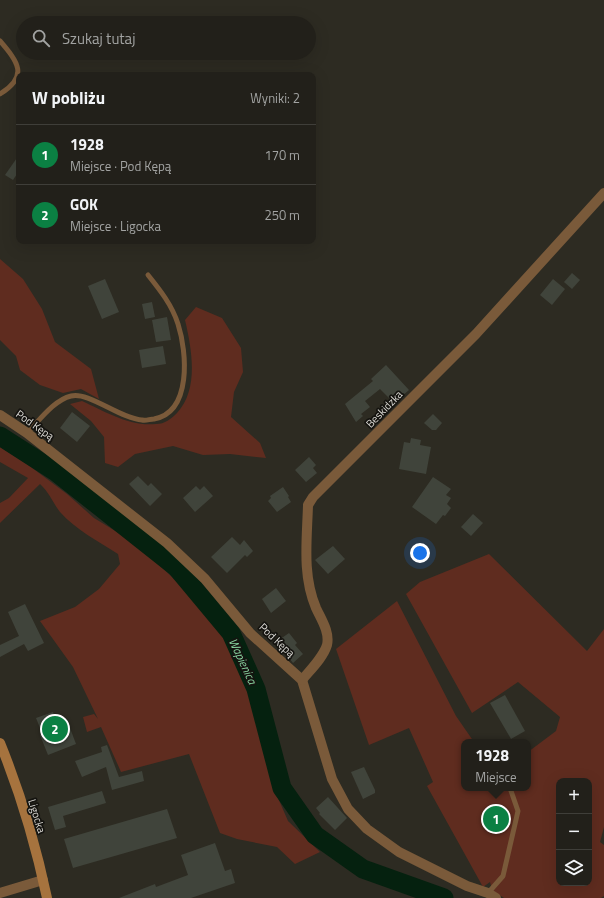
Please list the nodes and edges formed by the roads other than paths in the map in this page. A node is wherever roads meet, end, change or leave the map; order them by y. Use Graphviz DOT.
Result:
graph roads {
  1 [pos="0,40"];
  2 [pos="18,72"];
  3 [pos="16,79"];
  4 [pos="0,94"];
  5 [pos="604,193"];
  6 [pos="148,275"];
  7 [pos="0,415"];
  8 [pos="28,433"];
  9 [pos="302,680"];
  10 [pos="0,743"];
  11 [pos="511,791"];
  12 [pos="43,880"];
  13 [pos="0,893"];
  14 [pos="492,895"];
  15 [pos="47,898"];
  1 -- 2 [label="lane"];
  3 -- 4 [label="lane"];
  5 -- 9 [label="street, Beskidzka"];
  6 -- 8 [label="lane"];
  7 -- 8 [label="street, Pod Kępą"];
  8 -- 9 [label="street, Pod Kępą"];
  9 -- 14 [label="street"];
  10 -- 12 [label="street, Ligocka"];
  11 -- 14 [label="lane"];
  12 -- 13 [label="street"];
  12 -- 15 [label="street, Ligocka"];
}
